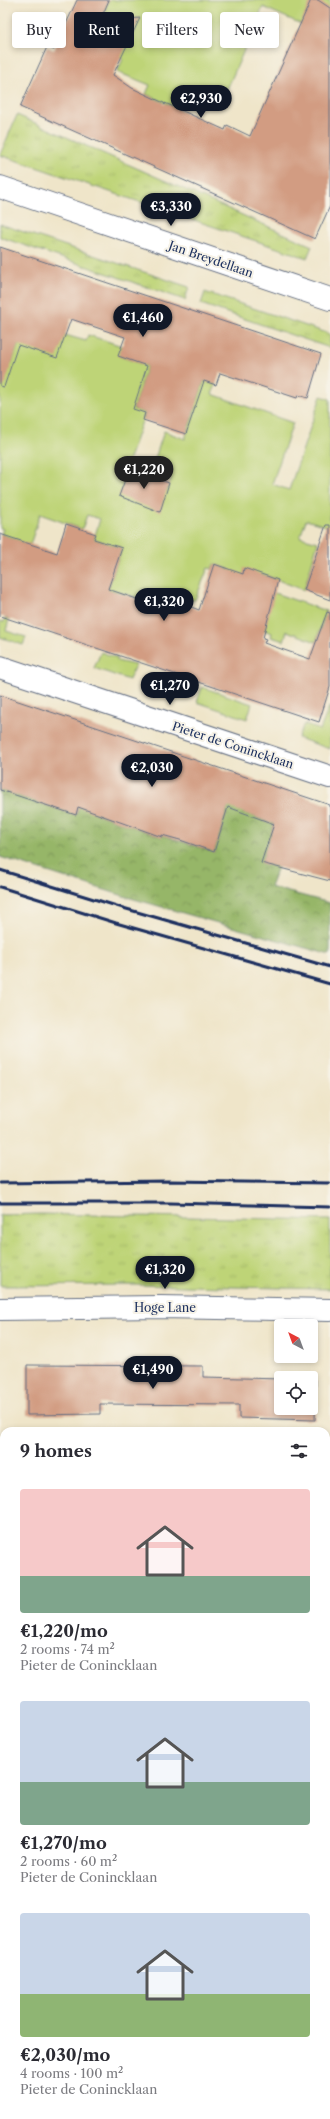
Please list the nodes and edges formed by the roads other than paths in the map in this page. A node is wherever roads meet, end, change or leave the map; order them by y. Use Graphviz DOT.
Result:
graph roads {
  1 [pos="0,188"];
  2 [pos="330,299"];
  3 [pos="0,667"];
  4 [pos="330,777"];
  5 [pos="0,1309"];
  6 [pos="330,1310"];
  1 -- 2 [label="street, Jan Breydellaan"];
  3 -- 4 [label="street, Pieter de Conincklaan"];
  5 -- 6 [label="street, Hoge Lane"];
}
